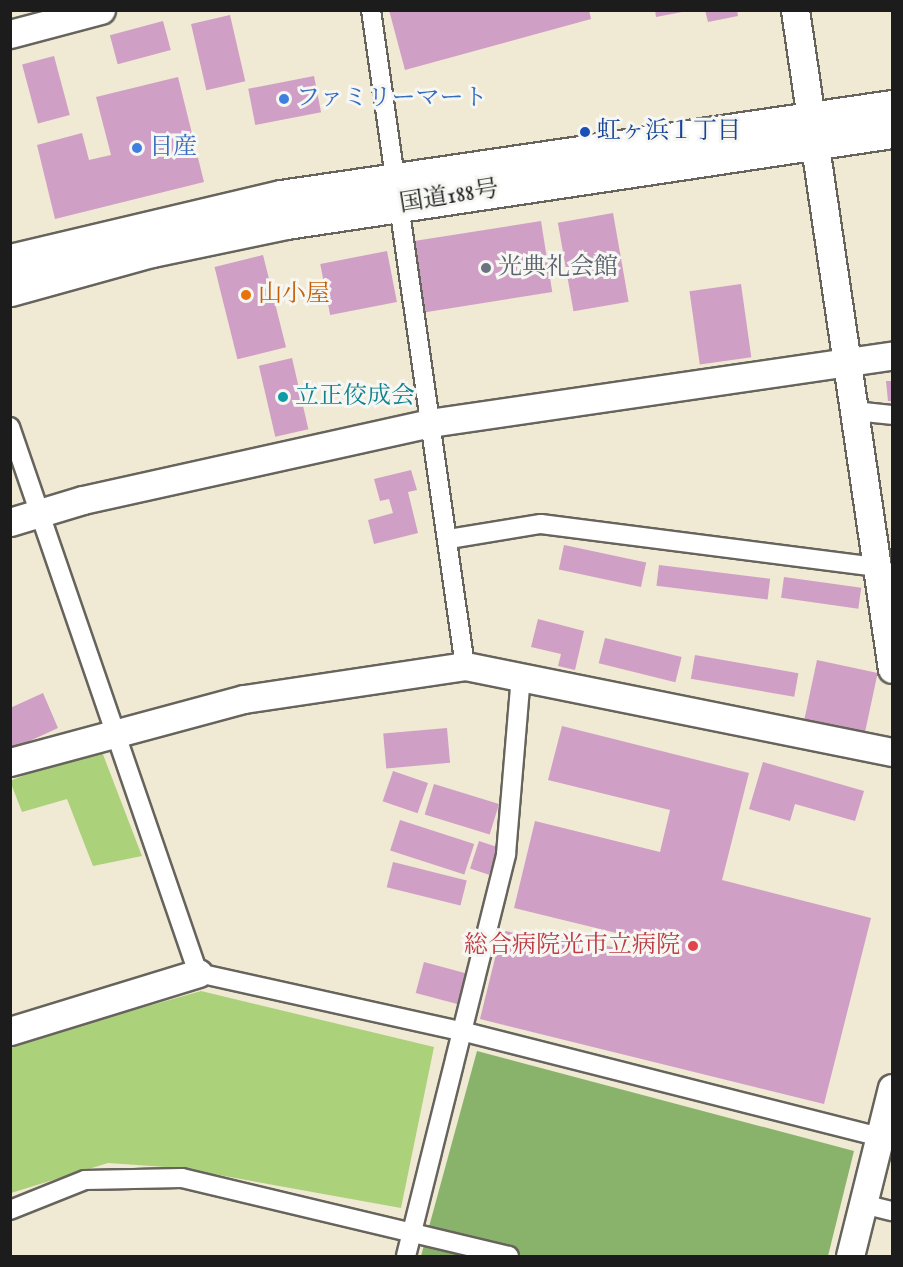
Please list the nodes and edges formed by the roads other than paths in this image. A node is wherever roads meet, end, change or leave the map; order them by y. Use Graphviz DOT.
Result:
graph roads {
  1 [pos="101,10"];
  2 [pos="371,10"];
  3 [pos="795,10"];
  4 [pos="10,34"];
  5 [pos="892,107"];
  6 [pos="814,130"];
  7 [pos="892,131"];
  8 [pos="398,192"];
  9 [pos="10,261"];
  10 [pos="10,289"];
  11 [pos="892,356"];
  12 [pos="848,362"];
  13 [pos="854,411"];
  14 [pos="892,415"];
  15 [pos="430,423"];
  16 [pos="10,427"];
  17 [pos="38,513"];
  18 [pos="10,522"];
  19 [pos="449,539"];
  20 [pos="885,571"];
  21 [pos="465,666"];
  22 [pos="892,669"];
  23 [pos="521,676"];
  24 [pos="113,730"];
  25 [pos="892,753"];
  26 [pos="10,762"];
  27 [pos="198,973"];
  28 [pos="10,1031"];
  29 [pos="465,1032"];
  30 [pos="892,1088"];
  31 [pos="886,1139"];
  32 [pos="863,1204"];
  33 [pos="10,1210"];
  34 [pos="892,1211"];
  35 [pos="412,1231"];
  36 [pos="406,1257"];
  37 [pos="509,1257"];
  38 [pos="850,1257"];
  1 -- 4 [label="street"];
  2 -- 8 [label="street"];
  3 -- 6 [label="street"];
  5 -- 6 [label="highway, 国道188号"];
  6 -- 7 [label="highway, 国道188号"];
  6 -- 8 [label="highway, 国道188号"];
  6 -- 12 [label="street"];
  8 -- 9 [label="highway, 国道188号"];
  8 -- 10 [label="highway, 国道188号"];
  8 -- 15 [label="street"];
  11 -- 12 [label="street"];
  12 -- 13 [label="street"];
  12 -- 15 [label="street"];
  13 -- 14 [label="street"];
  13 -- 20 [label="street"];
  15 -- 17 [label="street"];
  15 -- 19 [label="street"];
  16 -- 17 [label="street"];
  17 -- 18 [label="street"];
  17 -- 24 [label="street"];
  19 -- 20 [label="street"];
  19 -- 21 [label="street"];
  20 -- 22 [label="street"];
  21 -- 23 [label="street"];
  21 -- 24 [label="street"];
  23 -- 25 [label="street"];
  23 -- 29 [label="street"];
  24 -- 26 [label="street"];
  24 -- 27 [label="street"];
  27 -- 28 [label="street"];
  27 -- 29 [label="street"];
  29 -- 31 [label="street"];
  29 -- 35 [label="street"];
  30 -- 31 [label="street"];
  31 -- 32 [label="street"];
  32 -- 34 [label="street"];
  32 -- 38 [label="street"];
  33 -- 35 [label="street"];
  35 -- 36 [label="street"];
  35 -- 37 [label="street"];
}
